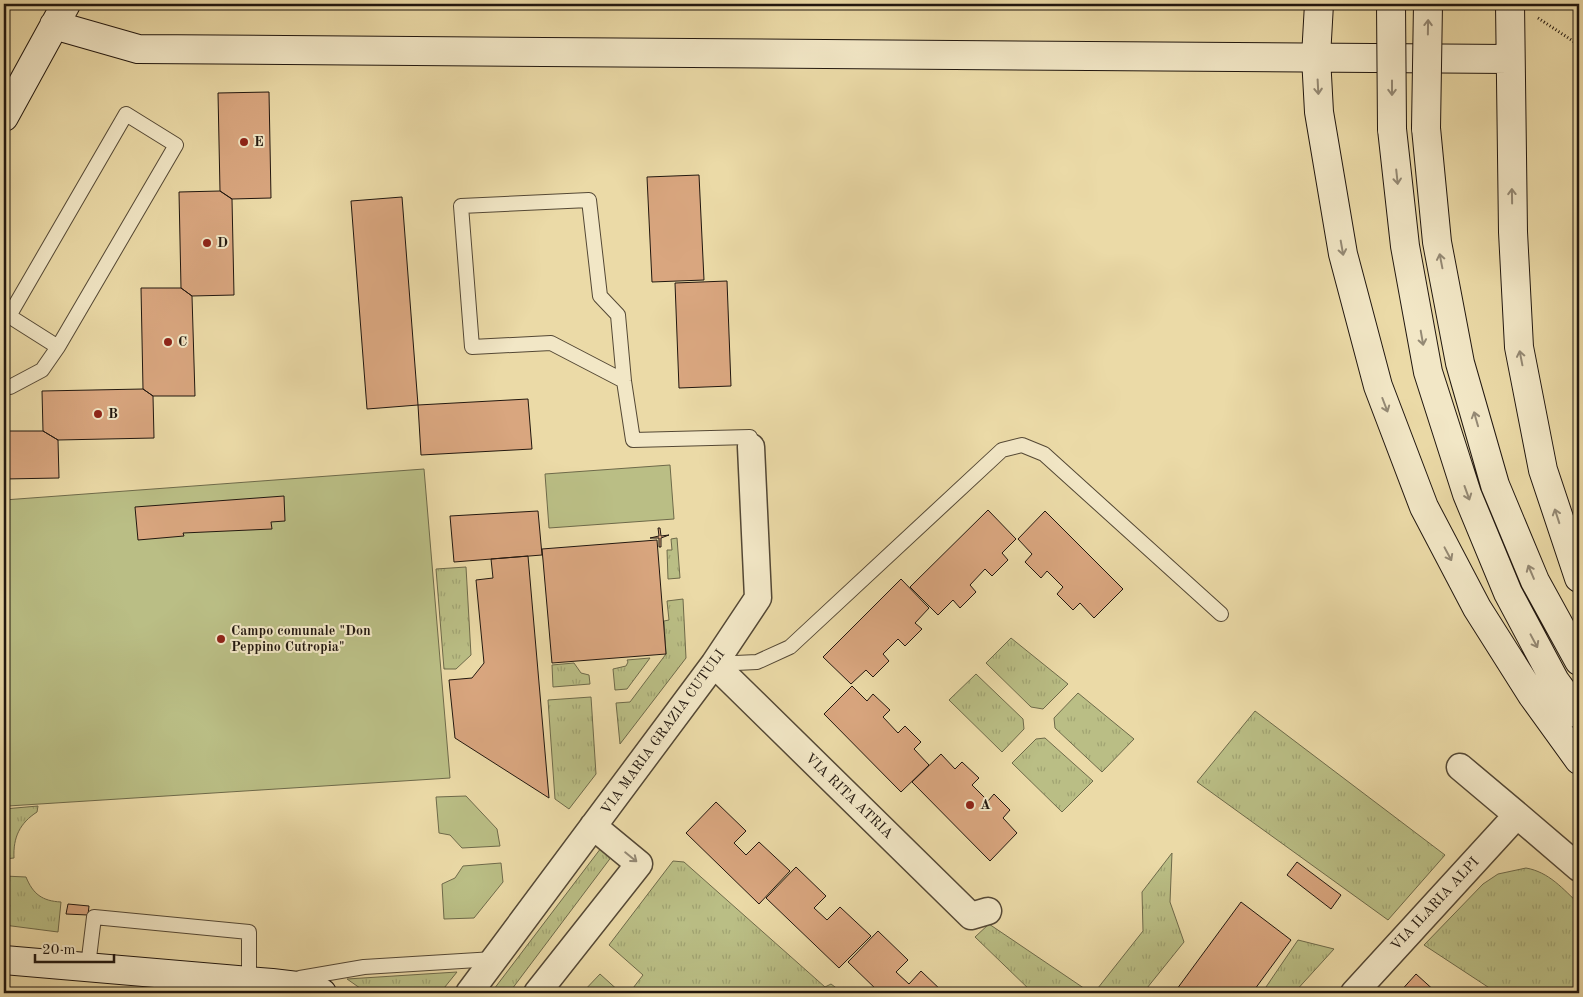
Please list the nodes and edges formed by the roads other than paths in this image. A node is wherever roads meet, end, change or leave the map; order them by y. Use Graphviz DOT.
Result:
graph roads {
  1 [pos="1318,4"];
  2 [pos="1391,4"];
  3 [pos="1428,4"];
  4 [pos="1521,9"];
  5 [pos="60,14"];
  6 [pos="1316,57"];
  7 [pos="1509,59"];
  8 [pos="4,117"];
  9 [pos="58,347"];
  10 [pos="624,381"];
  11 [pos="4,387"];
  12 [pos="751,442"];
  13 [pos="1579,578"];
  14 [pos="1221,614"];
  15 [pos="1579,661"];
  16 [pos="714,664"];
  17 [pos="1579,714"];
  18 [pos="1579,760"];
  19 [pos="1460,767"];
  20 [pos="1517,815"];
  21 [pos="593,826"];
  22 [pos="1579,868"];
  23 [pos="988,911"];
  24 [pos="495,959"];
  25 [pos="4,960"];
  26 [pos="88,966"];
  27 [pos="261,982"];
  28 [pos="322,993"];
  29 [pos="470,993"];
  30 [pos="537,993"];
  31 [pos="1354,993"];
  1 -- 6 [label="street"];
  2 -- 17 [label="street, one-way, bridge"];
  15 -- 3 [label="street, one-way, bridge"];
  4 -- 7 [label="street"];
  5 -- 6 [label="street"];
  5 -- 8 [label="street"];
  6 -- 7 [label="street"];
  6 -- 18 [label="street, one-way"];
  13 -- 7 [label="street, one-way"];
  9 -- 9 [label="lane"];
  9 -- 11 [label="lane"];
  10 -- 10 [label="lane"];
  10 -- 12 [label="lane"];
  12 -- 16 [label="street, VIA MARIA GRAZIA CUTULI"];
  14 -- 16 [label="lane"];
  16 -- 21 [label="street, VIA MARIA GRAZIA CUTULI"];
  16 -- 23 [label="street, VIA RITA ATRIA"];
  19 -- 20 [label="street"];
  20 -- 22 [label="street"];
  20 -- 31 [label="street, VIA ILARIA ALPI"];
  21 -- 24 [label="street, VIA MARIA GRAZIA CUTULI"];
  21 -- 30 [label="street, one-way"];
  24 -- 27 [label="lane"];
  24 -- 29 [label="street, VIA MARIA GRAZIA CUTULI"];
  25 -- 26 [label="street"];
  26 -- 27 [label="street"];
  26 -- 27 [label="lane"];
  27 -- 28 [label="street"];
}
